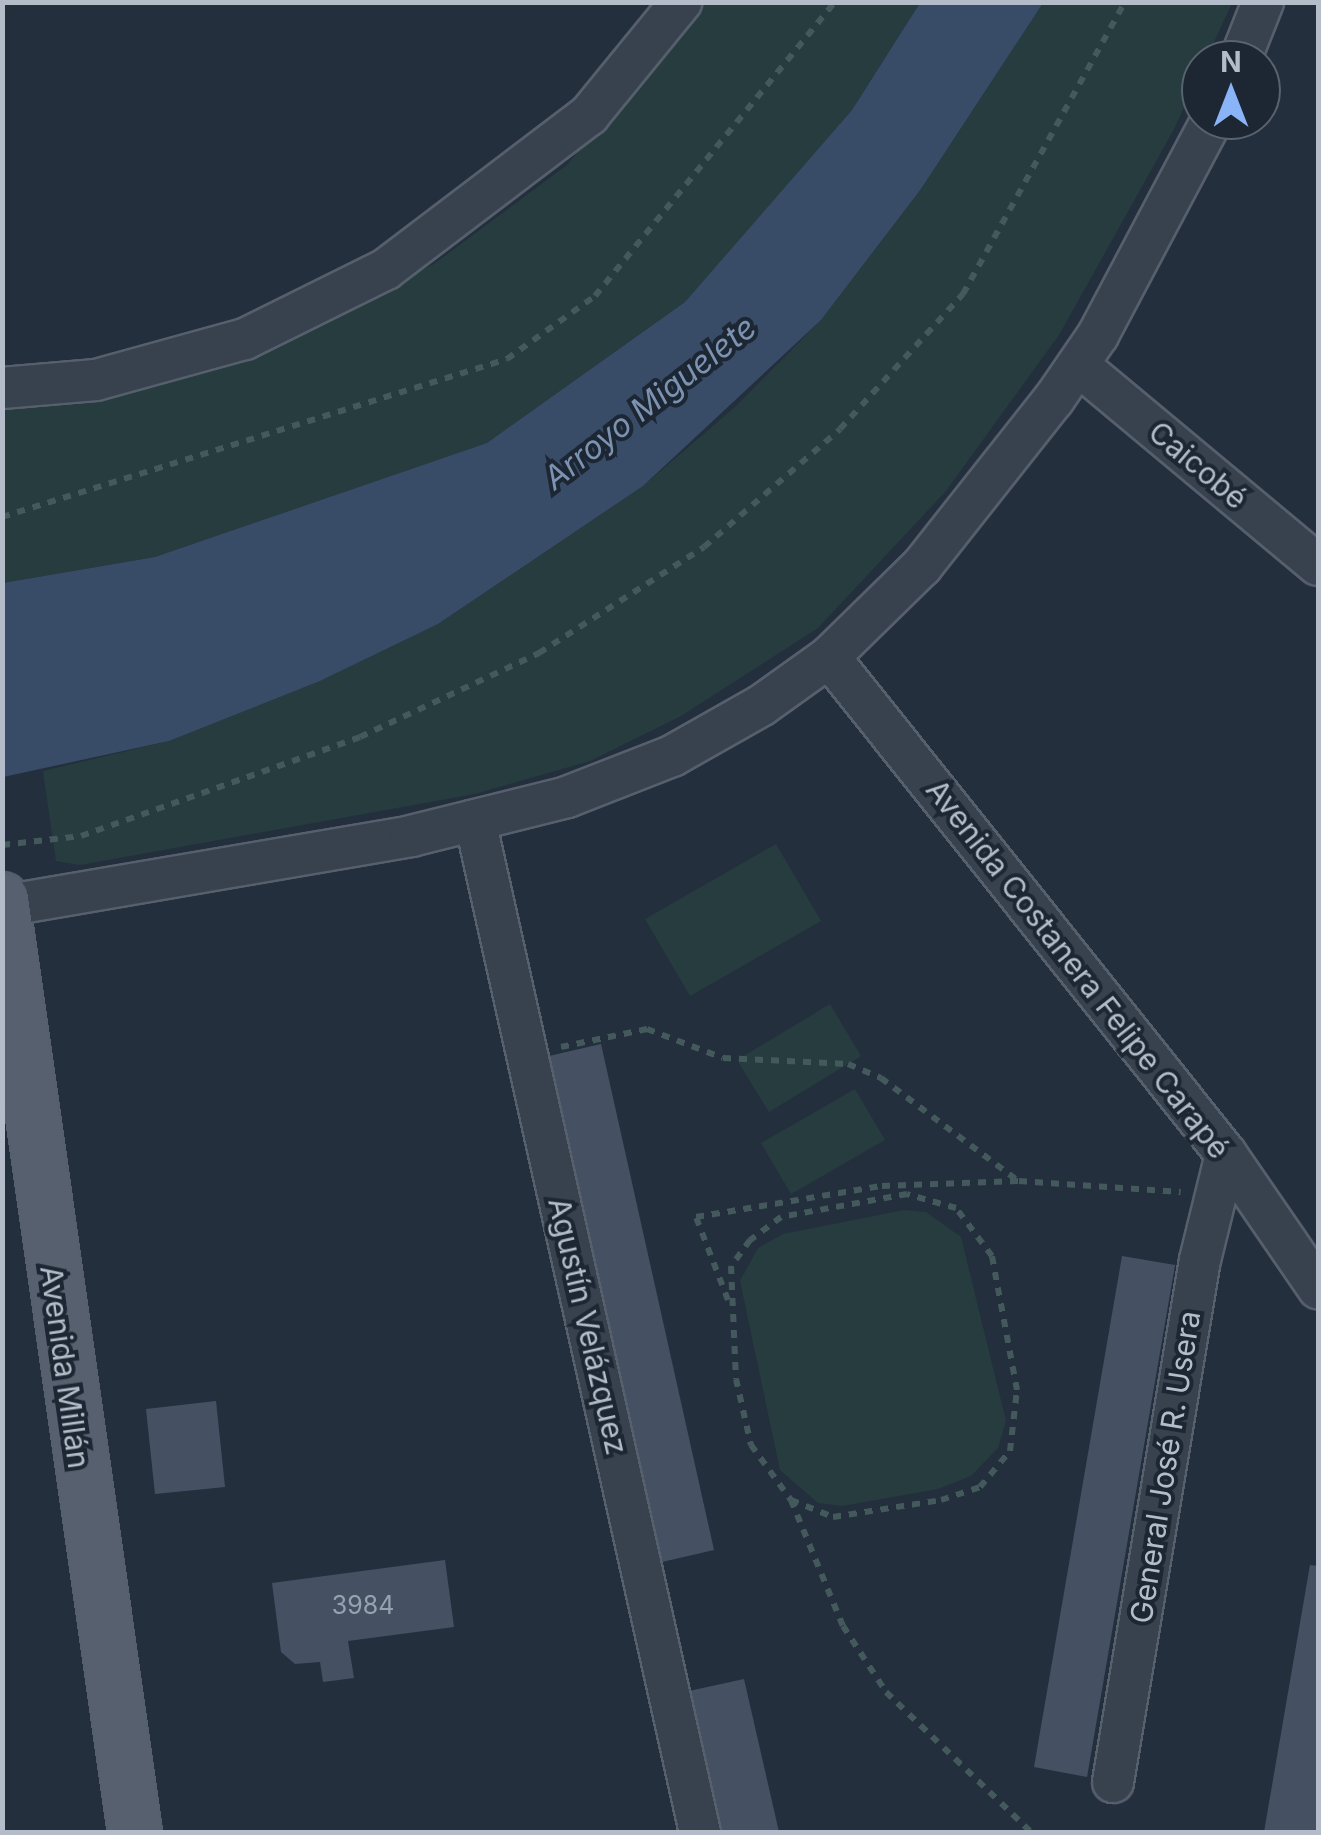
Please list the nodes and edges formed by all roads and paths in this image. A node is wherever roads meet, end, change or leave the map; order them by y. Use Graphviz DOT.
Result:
graph roads {
  1 [pos="681,2"];
  2 [pos="835,2"];
  3 [pos="1124,2"];
  4 [pos="1262,2"];
  5 [pos="1248,40"];
  6 [pos="1201,140"];
  7 [pos="1078,365"];
  8 [pos="2,388"];
  9 [pos="2,517"];
  10 [pos="1318,565"];
  11 [pos="829,657"];
  12 [pos="475,820"];
  13 [pos="2,846"];
  14 [pos="3,903"];
  15 [pos="528,1056"];
  16 [pos="1226,1154"];
  17 [pos="1019,1181"];
  18 [pos="1212,1196"];
  19 [pos="1318,1288"];
  20 [pos="728,1301"];
  21 [pos="792,1500"];
  22 [pos="1113,1782"];
  23 [pos="135,1832"];
  24 [pos="700,1832"];
  25 [pos="1031,1832"];
  1 -- 8 [label="street"];
  2 -- 9 [label="path"];
  3 -- 13 [label="path"];
  4 -- 5 [label="street"];
  6 -- 7 [label="street"];
  7 -- 10 [label="street, Caicobé"];
  7 -- 11 [label="street"];
  11 -- 12 [label="street"];
  11 -- 16 [label="street, Avenida Costanera Felipe Carapé"];
  12 -- 14 [label="street"];
  12 -- 15 [label="street, Agustín Velázquez"];
  14 -- 23 [label="main road, Avenida Millán"];
  15 -- 17 [label="path"];
  15 -- 24 [label="street, Agustín Velázquez"];
  16 -- 18 [label="street, General José R. Usera"];
  16 -- 19 [label="street, Avenida Costanera Felipe Carapé"];
  17 -- 18 [label="path"];
  17 -- 20 [label="path"];
  18 -- 22 [label="street, General José R. Usera"];
  20 -- 21 [label="path"];
  20 -- 21 [label="path"];
  21 -- 25 [label="path"];
}
